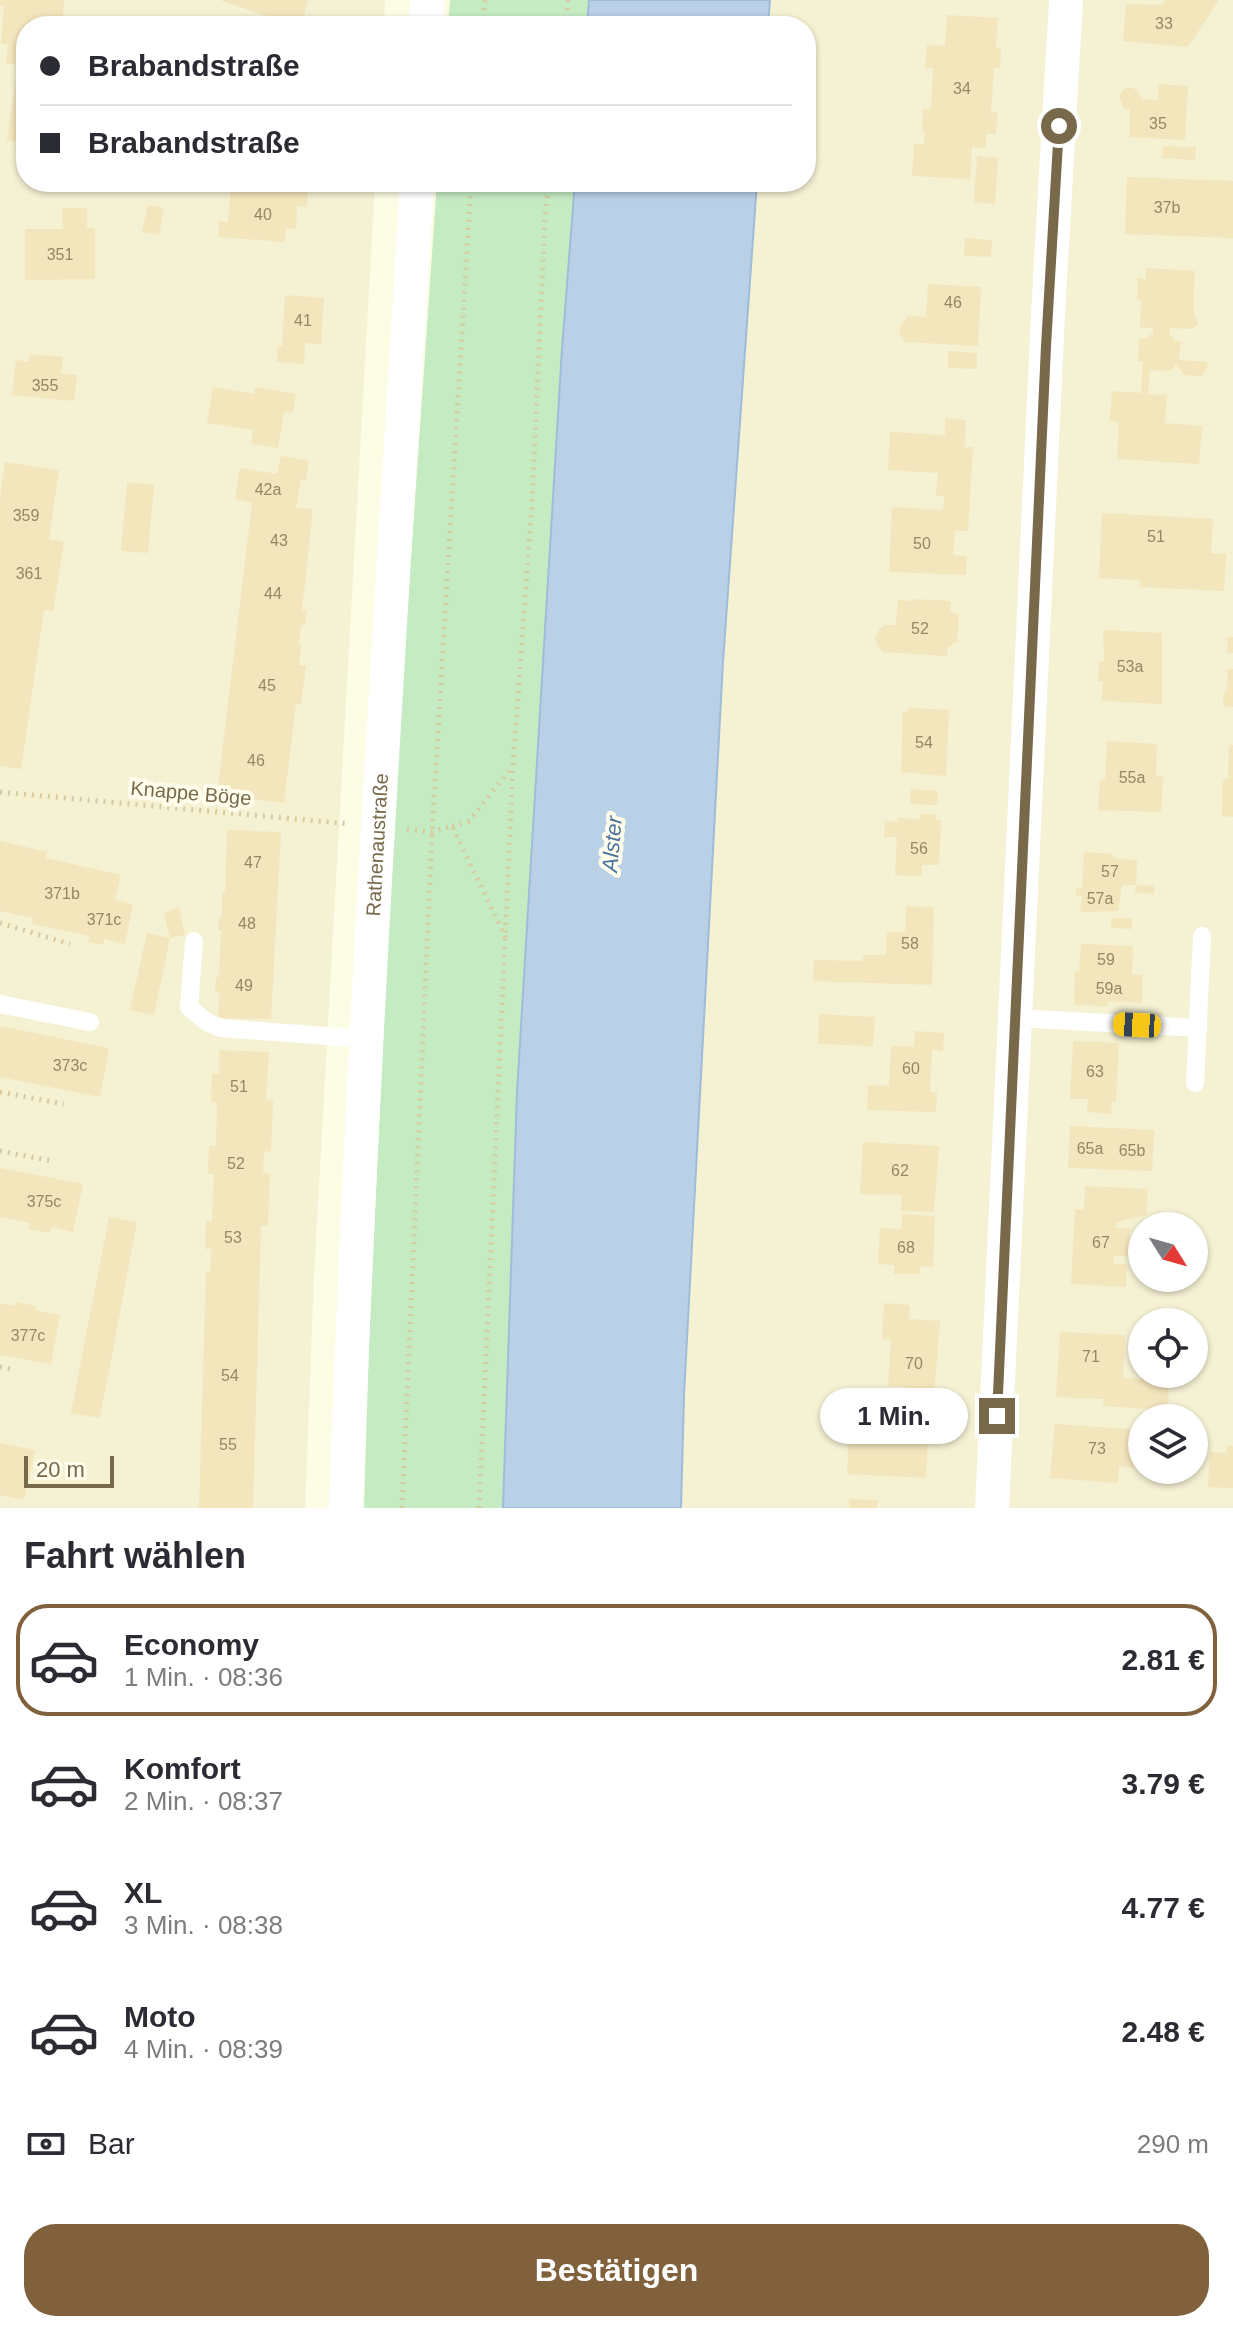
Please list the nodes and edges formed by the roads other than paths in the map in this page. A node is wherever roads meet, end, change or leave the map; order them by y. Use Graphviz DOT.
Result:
graph roads {
  1 [pos="1066,0"];
  2 [pos="416,192"];
  3 [pos="1202,936"];
  4 [pos="194,941"];
  5 [pos="0,1004"];
  6 [pos="1016,1018"];
  7 [pos="90,1022"];
  8 [pos="1198,1028"];
  9 [pos="367,1039"];
  10 [pos="1195,1083"];
  11 [pos="346,1508"];
  12 [pos="992,1508"];
  1 -- 6 [label="street"];
  2 -- 9 [label="street, Rathenaustraße"];
  3 -- 8 [label="lane"];
  4 -- 9 [label="lane"];
  5 -- 7 [label="lane"];
  6 -- 8 [label="lane"];
  6 -- 12 [label="street"];
  8 -- 10 [label="lane"];
  9 -- 11 [label="street, Rathenaustraße"];
}
